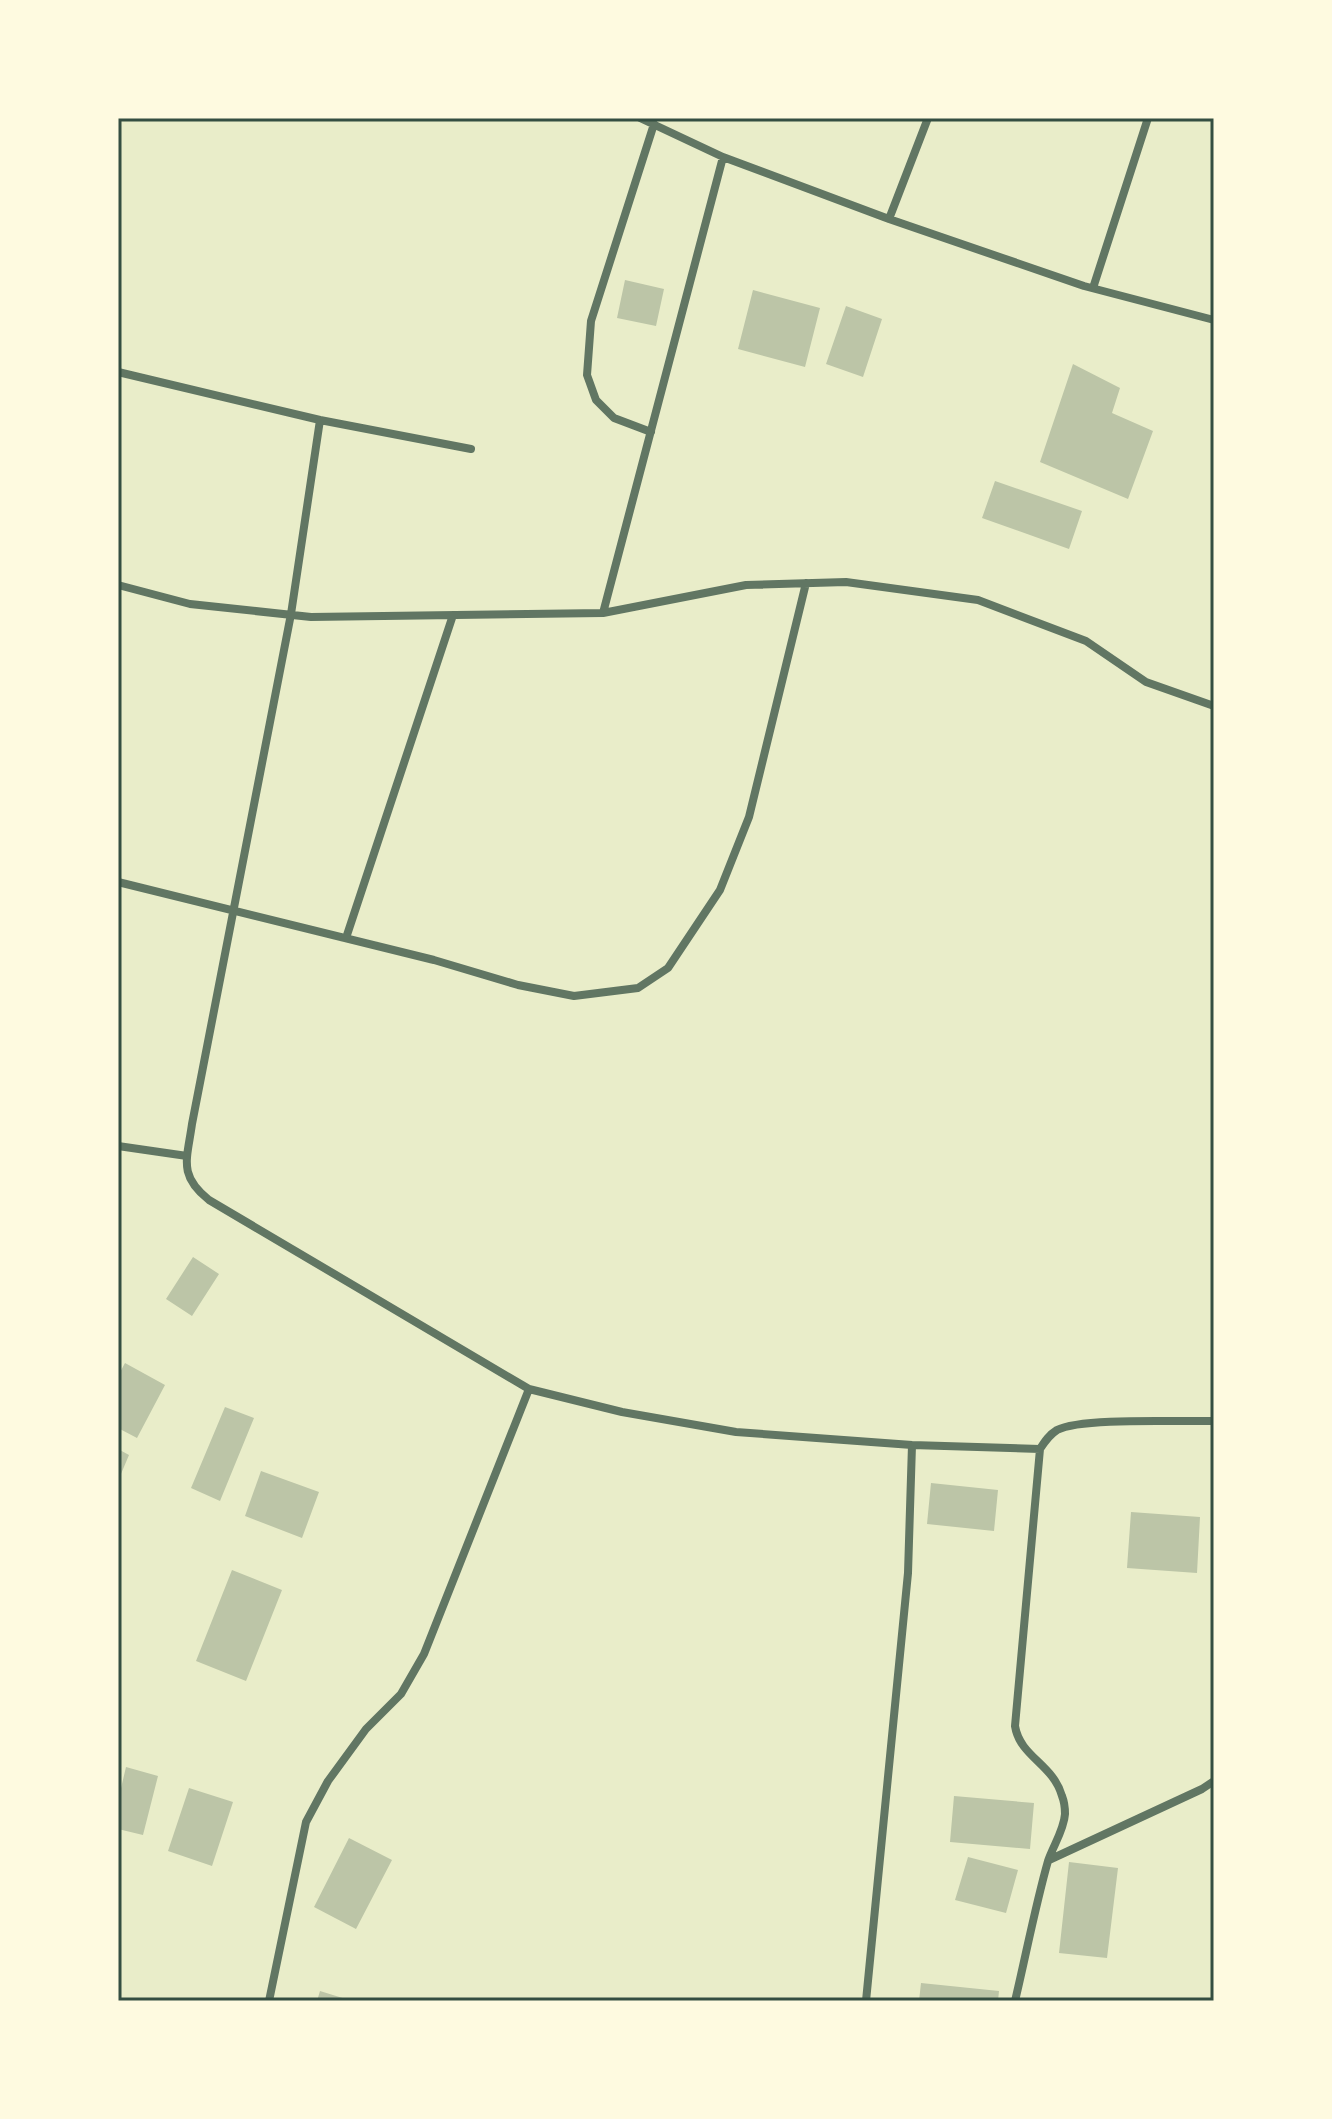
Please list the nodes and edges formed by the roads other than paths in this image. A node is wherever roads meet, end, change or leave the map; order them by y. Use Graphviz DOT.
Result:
graph roads {
  1 [pos="640,118"];
  2 [pos="928,118"];
  3 [pos="1148,118"];
  4 [pos="654,124"];
  5 [pos="723,157"];
  6 [pos="889,219"];
  7 [pos="1093,288"];
  8 [pos="1214,320"];
  9 [pos="118,372"];
  10 [pos="320,420"];
  11 [pos="651,432"];
  12 [pos="471,449"];
  13 [pos="806,583"];
  14 [pos="118,585"];
  15 [pos="603,613"];
  16 [pos="291,614"];
  17 [pos="453,615"];
  18 [pos="1214,706"];
  19 [pos="118,882"];
  20 [pos="234,910"];
  21 [pos="346,938"];
  22 [pos="118,1146"];
  23 [pos="187,1156"];
  24 [pos="529,1389"];
  25 [pos="1214,1421"];
  26 [pos="912,1445"];
  27 [pos="1040,1449"];
  28 [pos="1214,1781"];
  29 [pos="1049,1860"];
  30 [pos="269,2001"];
  31 [pos="866,2001"];
  32 [pos="1015,2001"];
  1 -- 4 [label="street"];
  2 -- 6 [label="street"];
  3 -- 7 [label="street"];
  4 -- 5 [label="street"];
  4 -- 11 [label="street"];
  5 -- 6 [label="street"];
  5 -- 11 [label="street"];
  6 -- 7 [label="street"];
  7 -- 8 [label="street"];
  9 -- 10 [label="street"];
  10 -- 12 [label="street"];
  10 -- 16 [label="street"];
  11 -- 15 [label="street"];
  13 -- 15 [label="street"];
  13 -- 18 [label="street"];
  13 -- 21 [label="street"];
  14 -- 16 [label="street"];
  15 -- 17 [label="street"];
  16 -- 17 [label="street"];
  16 -- 20 [label="street"];
  17 -- 21 [label="street"];
  19 -- 20 [label="street"];
  20 -- 21 [label="street"];
  20 -- 23 [label="street"];
  22 -- 23 [label="street"];
  23 -- 24 [label="street"];
  24 -- 26 [label="street"];
  24 -- 30 [label="street"];
  25 -- 27 [label="street"];
  26 -- 27 [label="street"];
  26 -- 31 [label="street"];
  27 -- 29 [label="street"];
  28 -- 29 [label="street"];
  29 -- 32 [label="street"];
}
